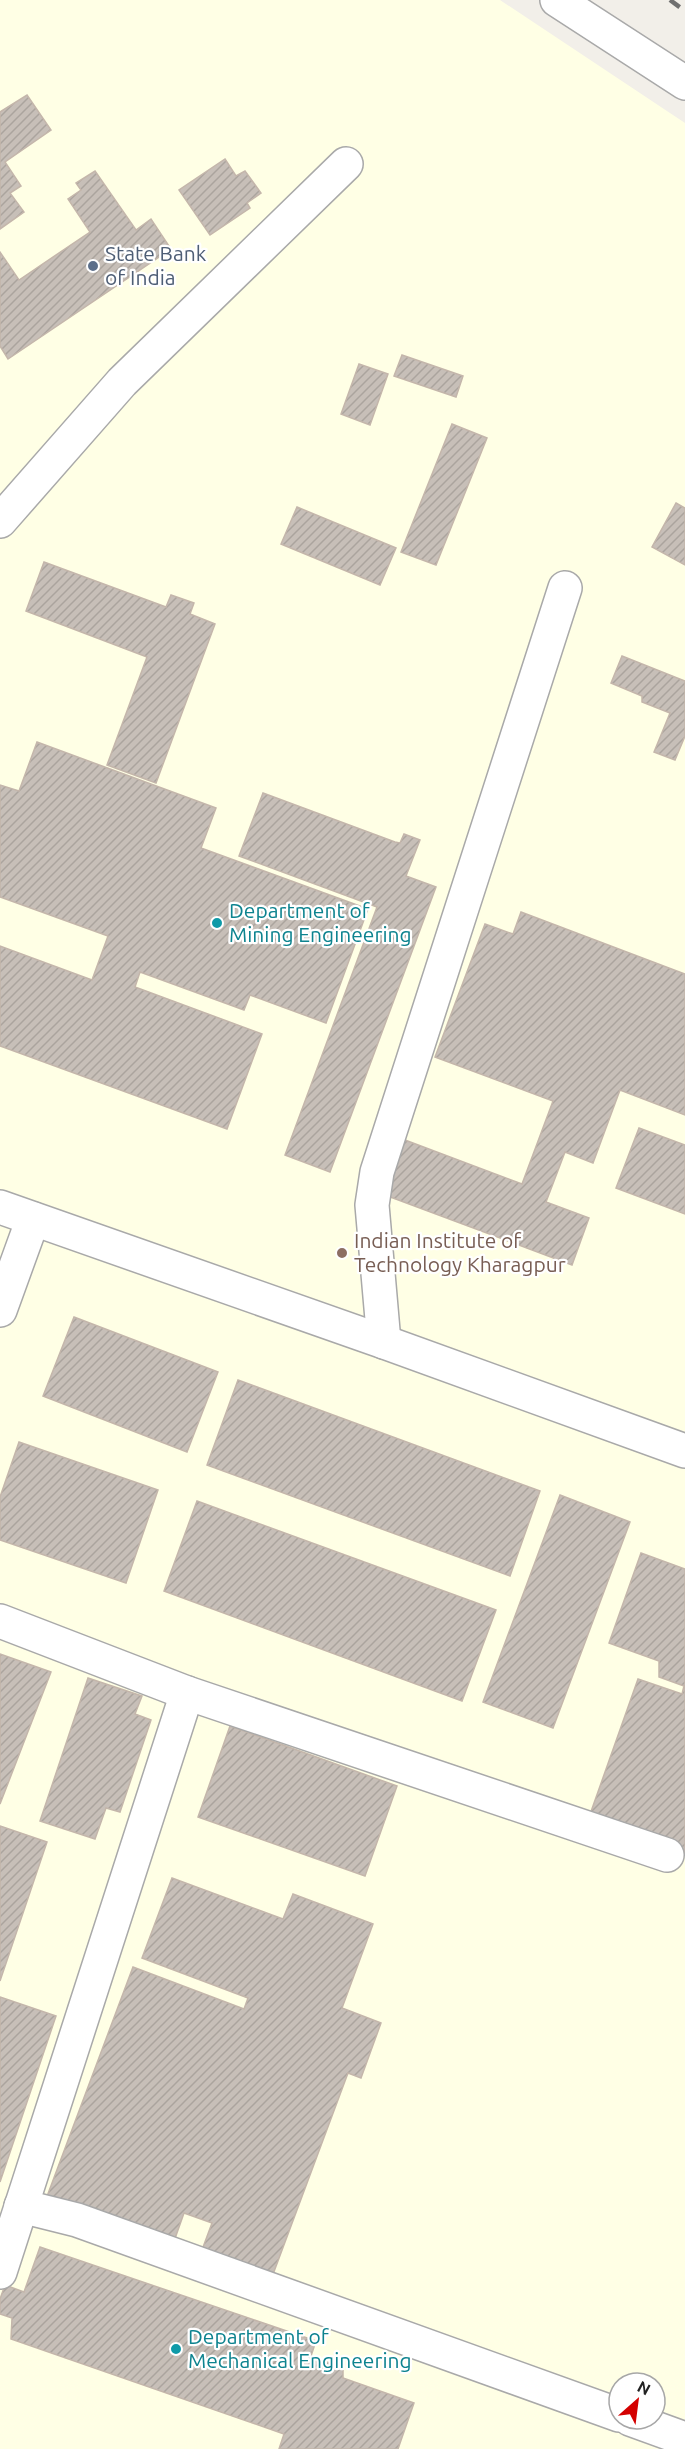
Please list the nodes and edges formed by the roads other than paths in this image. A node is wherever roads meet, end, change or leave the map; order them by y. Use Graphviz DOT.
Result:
graph roads {
  1 [pos="558,0"];
  2 [pos="685,83"];
  3 [pos="346,165"];
  4 [pos="0,521"];
  5 [pos="566,588"];
  6 [pos="0,1207"];
  7 [pos="33,1219"];
  8 [pos="0,1310"];
  9 [pos="384,1342"];
  10 [pos="685,1451"];
  11 [pos="0,1621"];
  12 [pos="187,1693"];
  13 [pos="667,1855"];
  14 [pos="21,2206"];
  15 [pos="0,2272"];
  16 [pos="607,2411"];
  17 [pos="663,2431"];
  18 [pos="685,2439"];
  1 -- 2 [label="street"];
  3 -- 4 [label="street"];
  5 -- 9 [label="street"];
  6 -- 7 [label="street"];
  7 -- 8 [label="street"];
  7 -- 9 [label="street"];
  9 -- 10 [label="street"];
  11 -- 12 [label="street"];
  12 -- 13 [label="street"];
  12 -- 14 [label="street"];
  14 -- 15 [label="street"];
  14 -- 16 [label="street"];
  17 -- 18 [label="street"];
}
